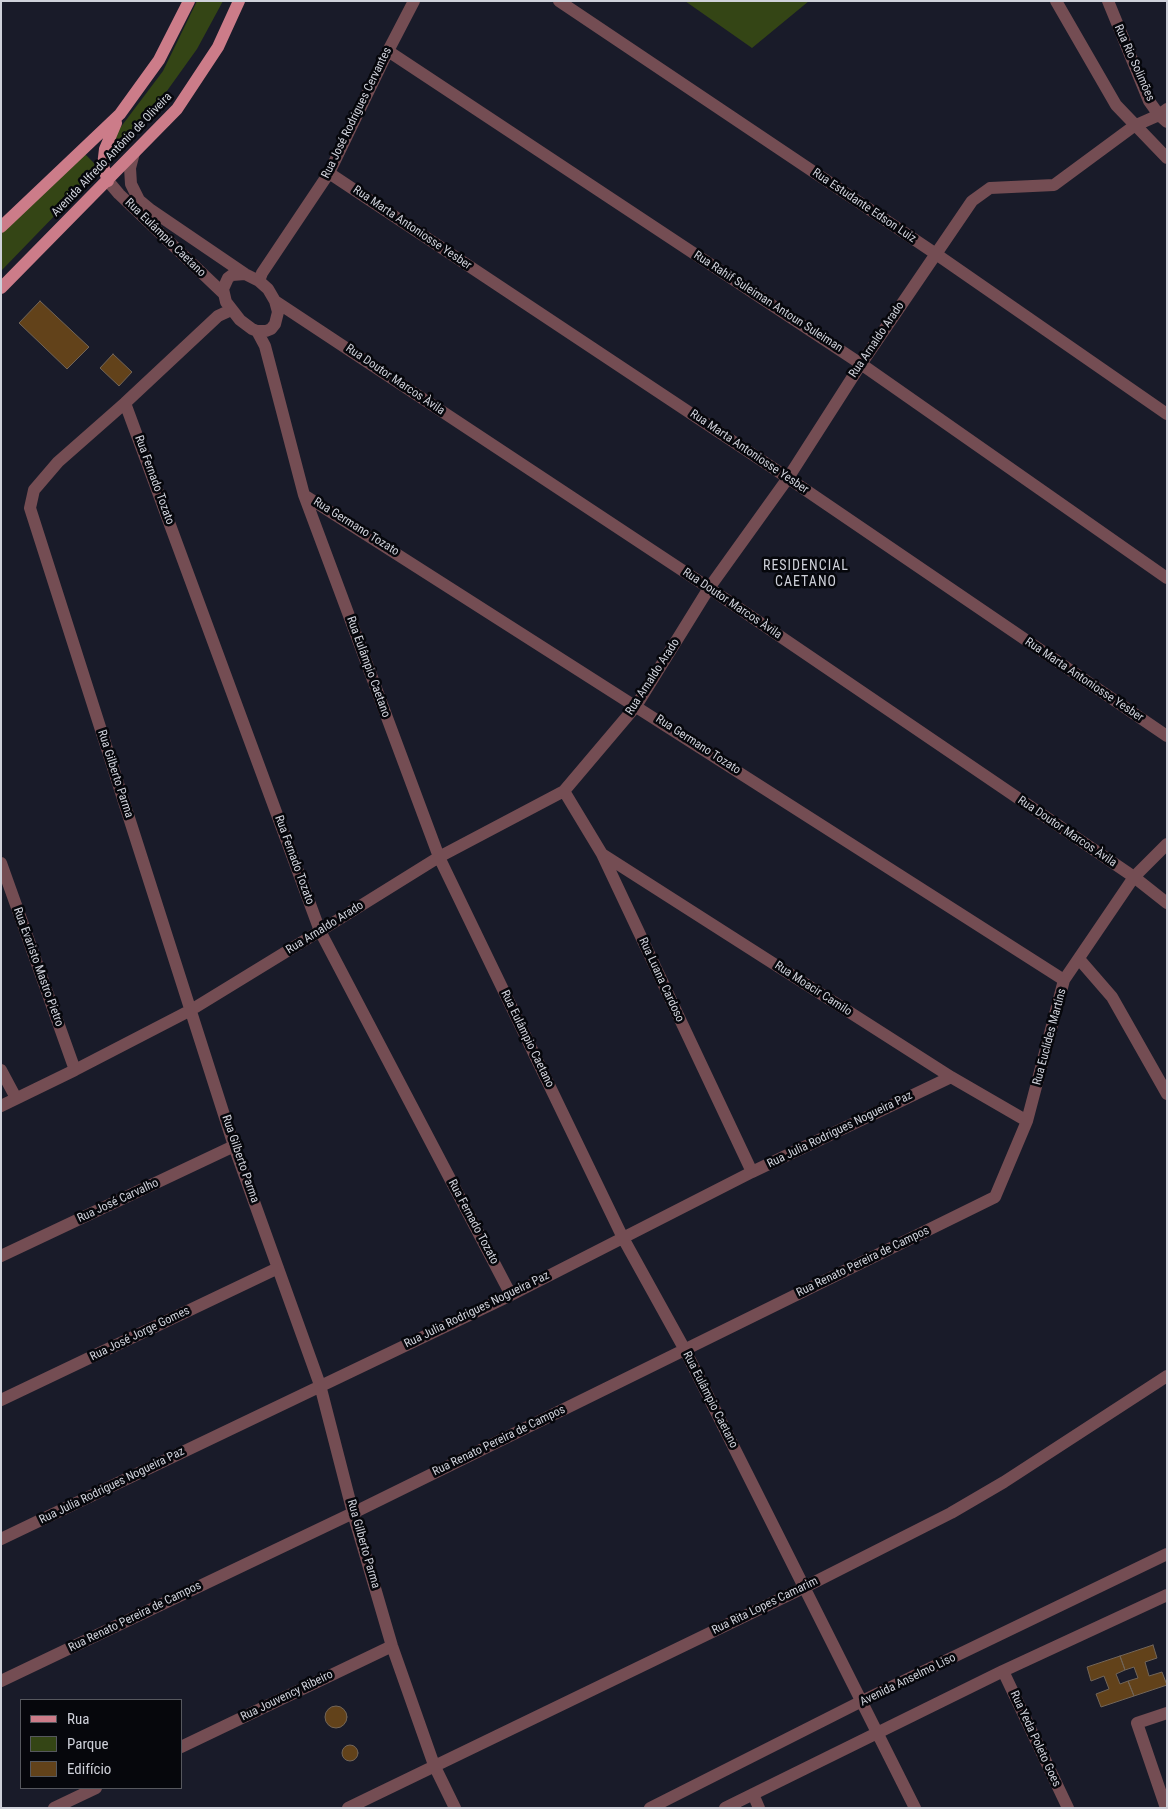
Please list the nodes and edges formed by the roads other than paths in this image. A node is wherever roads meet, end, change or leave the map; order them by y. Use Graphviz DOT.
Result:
graph roads {
  1 [pos="189,1"];
  2 [pos="239,1"];
  3 [pos="414,1"];
  4 [pos="559,1"];
  5 [pos="1056,1"];
  6 [pos="1108,1"];
  7 [pos="388,51"];
  8 [pos="120,114"];
  9 [pos="1164,115"];
  10 [pos="1134,126"];
  11 [pos="134,153"];
  12 [pos="1167,158"];
  13 [pos="329,173"];
  14 [pos="108,180"];
  15 [pos="1,227"];
  16 [pos="936,254"];
  17 [pos="255,276"];
  18 [pos="1,288"];
  19 [pos="227,302"];
  20 [pos="276,306"];
  21 [pos="261,331"];
  22 [pos="861,364"];
  23 [pos="125,402"];
  24 [pos="1167,414"];
  25 [pos="788,478"];
  26 [pos="304,495"];
  27 [pos="1167,578"];
  28 [pos="709,588"];
  29 [pos="636,706"];
  30 [pos="1167,736"];
  31 [pos="564,791"];
  32 [pos="1167,844"];
  33 [pos="602,854"];
  34 [pos="439,857"];
  35 [pos="1,864"];
  36 [pos="1134,877"];
  37 [pos="1167,903"];
  38 [pos="320,932"];
  39 [pos="1079,958"];
  40 [pos="1064,980"];
  41 [pos="191,1010"];
  42 [pos="1,1070"];
  43 [pos="75,1070"];
  44 [pos="951,1077"];
  45 [pos="1167,1094"];
  46 [pos="16,1098"];
  47 [pos="1,1106"];
  48 [pos="1028,1121"];
  49 [pos="234,1146"];
  50 [pos="752,1172"];
  51 [pos="995,1197"];
  52 [pos="623,1238"];
  53 [pos="1,1256"];
  54 [pos="278,1268"];
  55 [pos="511,1295"];
  56 [pos="685,1350"];
  57 [pos="1167,1376"];
  58 [pos="320,1385"];
  59 [pos="1,1400"];
  60 [pos="353,1513"];
  61 [pos="1,1539"];
  62 [pos="1167,1554"];
  63 [pos="805,1586"];
  64 [pos="1167,1595"];
  65 [pos="392,1646"];
  66 [pos="1003,1671"];
  67 [pos="1,1681"];
  68 [pos="862,1701"];
  69 [pos="1167,1713"];
  70 [pos="877,1733"];
  71 [pos="182,1747"];
  72 [pos="434,1765"];
  73 [pos="94,1789"];
  74 [pos="753,1794"];
  75 [pos="54,1808"];
  76 [pos="348,1808"];
  77 [pos="455,1808"];
  78 [pos="650,1808"];
  79 [pos="725,1808"];
  80 [pos="759,1808"];
  81 [pos="915,1808"];
  82 [pos="1068,1808"];
  83 [pos="1166,1808"];
  1 -- 8 [label="main road, Avenida Alfredo Antônio de Oliveira"];
  2 -- 11 [label="main road, Avenida Alfredo Antônio de Oliveira"];
  3 -- 7 [label="street, Rua José Rodrigues Cervantes"];
  4 -- 16 [label="street, Rua Estudante Edson Luiz"];
  5 -- 10 [label="street"];
  6 -- 9 [label="street, Rua Rio Solimões"];
  7 -- 13 [label="street, Rua José Rodrigues Cervantes"];
  7 -- 22 [label="street, Rua Rahif Suleiman Antoun Suleiman"];
  8 -- 14 [label="main road"];
  8 -- 15 [label="main road, Avenida Alfredo Antônio de Oliveira"];
  9 -- 10 [label="street, Rua Arnaldo Arado"];
  10 -- 12 [label="street"];
  10 -- 16 [label="street, Rua Arnaldo Arado"];
  11 -- 14 [label="main road, Avenida Alfredo Antônio de Oliveira"];
  11 -- 17 [label="street"];
  13 -- 17 [label="street, Rua José Rodrigues Cervantes"];
  13 -- 25 [label="street, Rua Marta Antoniosse Yesber"];
  14 -- 18 [label="main road, Avenida Alfredo Antônio de Oliveira"];
  14 -- 19 [label="street, Rua Eulâmpio Caetano"];
  16 -- 22 [label="street, Rua Arnaldo Arado"];
  16 -- 24 [label="street, Rua Estudante Edson Luiz"];
  17 -- 19 [label="street"];
  17 -- 20 [label="street"];
  19 -- 21 [label="street"];
  19 -- 23 [label="street"];
  20 -- 21 [label="street"];
  20 -- 28 [label="street, Rua Doutor Marcos Àvila"];
  21 -- 26 [label="street, Rua Eulâmpio Caetano"];
  22 -- 25 [label="street, Rua Arnaldo Arado"];
  22 -- 27 [label="street, Rua Rahif Suleiman Antoun Suleiman"];
  23 -- 38 [label="street, Rua Fernado Tozato"];
  23 -- 41 [label="street, Rua Gilberto Parma"];
  25 -- 28 [label="street, Rua Arnaldo Arado"];
  25 -- 30 [label="street, Rua Marta Antoniosse Yesber"];
  26 -- 29 [label="street, Rua Germano Tozato"];
  26 -- 34 [label="street, Rua Eulâmpio Caetano"];
  28 -- 29 [label="street, Rua Arnaldo Arado"];
  28 -- 36 [label="street, Rua Doutor Marcos Àvila"];
  29 -- 31 [label="street, Rua Arnaldo Arado"];
  29 -- 40 [label="street, Rua Germano Tozato"];
  31 -- 33 [label="street, Rua Luana Cardoso"];
  31 -- 34 [label="street, Rua Arnaldo Arado"];
  32 -- 36 [label="street, Rua Euclides Martins"];
  33 -- 44 [label="street, Rua Moacir Camilo"];
  33 -- 50 [label="street, Rua Luana Cardoso"];
  34 -- 38 [label="street, Rua Arnaldo Arado"];
  34 -- 52 [label="street, Rua Eulâmpio Caetano"];
  35 -- 43 [label="street, Rua Evaristo Mastro Pietro"];
  36 -- 37 [label="street, Rua Doutor Marcos Àvila"];
  36 -- 39 [label="street, Rua Euclides Martins"];
  38 -- 41 [label="street, Rua Arnaldo Arado"];
  38 -- 55 [label="street, Rua Fernado Tozato"];
  39 -- 40 [label="street, Rua Euclides Martins"];
  39 -- 45 [label="street"];
  40 -- 48 [label="street, Rua Euclides Martins"];
  41 -- 43 [label="street, Rua Arnaldo Arado"];
  41 -- 49 [label="street, Rua Gilberto Parma"];
  42 -- 46 [label="street"];
  43 -- 46 [label="street, Rua Arnaldo Arado"];
  44 -- 48 [label="street, Rua Moacir Camilo"];
  44 -- 50 [label="street, Rua Julia Rodrigues Nogueira Paz"];
  46 -- 47 [label="street, Rua Arnaldo Arado"];
  48 -- 51 [label="street, Rua Euclides Martins"];
  49 -- 53 [label="street, Rua José Carvalho"];
  49 -- 54 [label="street, Rua Gilberto Parma"];
  50 -- 52 [label="street, Rua Julia Rodrigues Nogueira Paz"];
  51 -- 56 [label="street, Rua Renato Pereira de Campos"];
  52 -- 55 [label="street, Rua Julia Rodrigues Nogueira Paz"];
  52 -- 56 [label="street, Rua Eulâmpio Caetano"];
  54 -- 58 [label="street, Rua Gilberto Parma"];
  54 -- 59 [label="street, Rua José Jorge Gomes"];
  55 -- 58 [label="street, Rua Julia Rodrigues Nogueira Paz"];
  56 -- 60 [label="street, Rua Renato Pereira de Campos"];
  56 -- 63 [label="street, Rua Eulâmpio Caetano"];
  57 -- 63 [label="street, Rua Rita Lopes Camarim"];
  58 -- 60 [label="street, Rua Gilberto Parma"];
  58 -- 61 [label="street, Rua Julia Rodrigues Nogueira Paz"];
  60 -- 65 [label="street, Rua Gilberto Parma"];
  60 -- 67 [label="street, Rua Renato Pereira de Campos"];
  62 -- 68 [label="street, Avenida Anselmo Liso"];
  63 -- 68 [label="street, Rua Eulâmpio Caetano"];
  63 -- 72 [label="street, Rua Rita Lopes Camarim"];
  64 -- 66 [label="street"];
  65 -- 71 [label="street, Rua Jouvency Ribeiro"];
  65 -- 72 [label="street, Rua Gilberto Parma"];
  66 -- 70 [label="street"];
  66 -- 82 [label="street, Rua Yeda Poleto Goes"];
  68 -- 70 [label="street, Rua Eulâmpio Caetano"];
  68 -- 78 [label="street, Avenida Anselmo Liso"];
  69 -- 83 [label="street"];
  70 -- 74 [label="street"];
  70 -- 81 [label="street, Rua Eulâmpio Caetano"];
  72 -- 76 [label="street, Rua Rita Lopes Camarim"];
  72 -- 77 [label="street, Rua Gilberto Parma"];
  73 -- 75 [label="street"];
  74 -- 79 [label="street"];
  74 -- 80 [label="street"];
}
